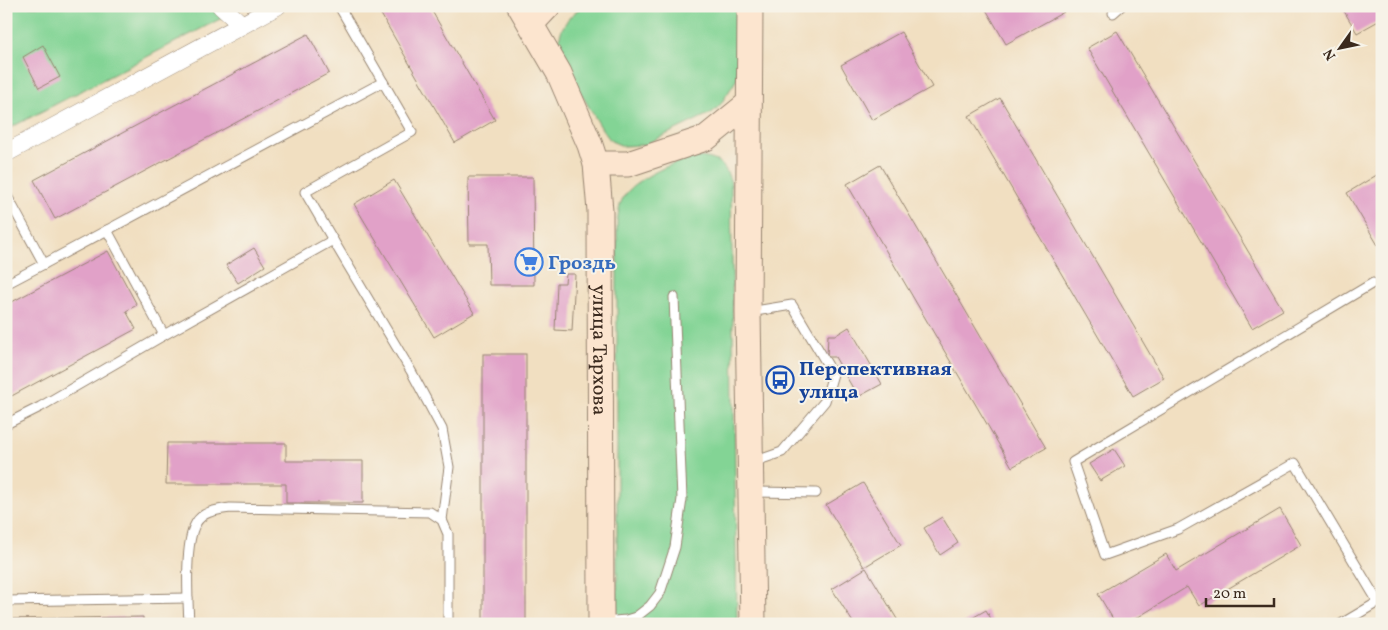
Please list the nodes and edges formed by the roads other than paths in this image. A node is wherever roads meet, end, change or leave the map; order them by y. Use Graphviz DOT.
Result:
graph roads {
  1 [pos="220,6"];
  2 [pos="277,6"];
  3 [pos="339,6"];
  4 [pos="548,6"];
  5 [pos="750,6"];
  6 [pos="1121,6"];
  7 [pos="1113,13"];
  8 [pos="525,15"];
  9 [pos="242,25"];
  10 [pos="383,82"];
  11 [pos="748,104"];
  12 [pos="6,153"];
  13 [pos="596,164"];
  14 [pos="6,194"];
  15 [pos="107,230"];
  16 [pos="333,240"];
  17 [pos="44,264"];
  18 [pos="1373,283"];
  19 [pos="6,284"];
  20 [pos="674,298"];
  21 [pos="748,312"];
  22 [pos="164,335"];
  23 [pos="6,424"];
  24 [pos="750,463"];
  25 [pos="750,492"];
  26 [pos="816,492"];
  27 [pos="442,520"];
  28 [pos="188,598"];
  29 [pos="6,602"];
  30 [pos="601,623"];
  31 [pos="189,624"];
  32 [pos="448,624"];
  33 [pos="753,624"];
  34 [pos="1341,624"];
  1 -- 9 [label="street"];
  2 -- 9 [label="street"];
  3 -- 10 [label="lane"];
  4 -- 8 [label="main road"];
  5 -- 11 [label="main road"];
  6 -- 7 [label="lane"];
  8 -- 13 [label="main road, улица Тархова"];
  9 -- 12 [label="street"];
  10 -- 15 [label="lane"];
  10 -- 16 [label="lane"];
  11 -- 13 [label="main road"];
  11 -- 21 [label="main road"];
  13 -- 30 [label="main road, улица Тархова"];
  14 -- 17 [label="lane"];
  15 -- 17 [label="lane"];
  15 -- 22 [label="lane"];
  16 -- 22 [label="lane"];
  16 -- 27 [label="lane"];
  17 -- 19 [label="lane"];
  18 -- 34 [label="lane"];
  20 -- 30 [label="lane"];
  21 -- 24 [label="main road"];
  21 -- 24 [label="lane"];
  22 -- 23 [label="lane"];
  24 -- 25 [label="main road"];
  25 -- 26 [label="lane"];
  25 -- 33 [label="main road"];
  27 -- 28 [label="lane"];
  27 -- 32 [label="lane"];
  28 -- 29 [label="lane"];
  28 -- 31 [label="lane"];
}
